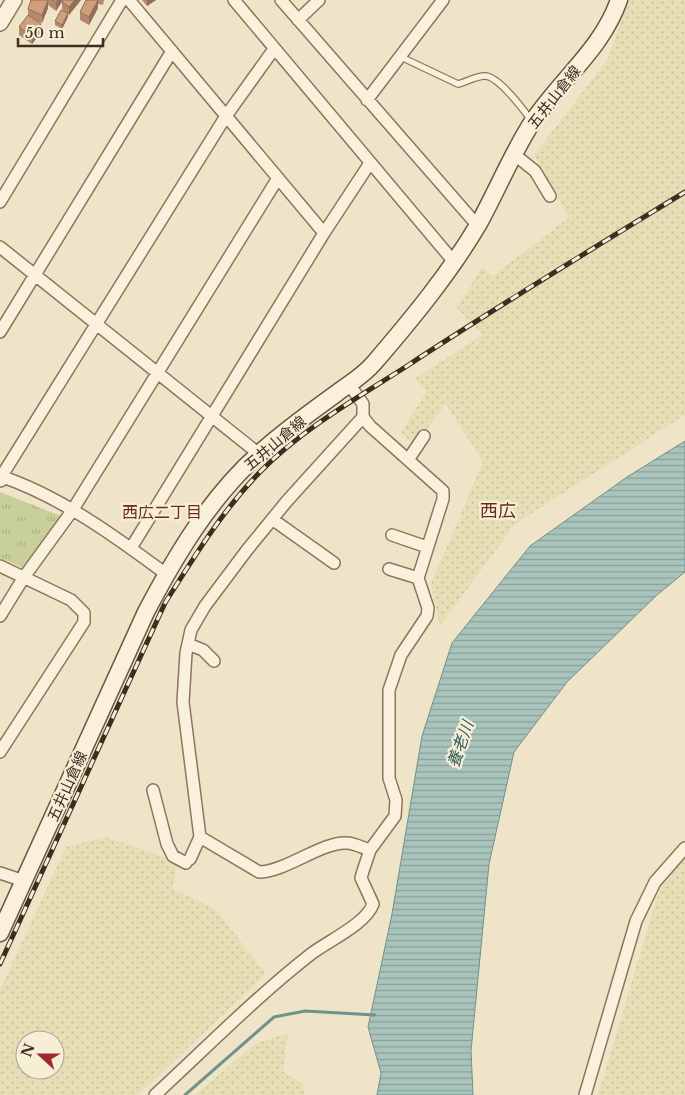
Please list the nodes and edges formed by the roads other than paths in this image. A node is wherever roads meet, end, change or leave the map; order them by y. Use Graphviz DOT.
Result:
graph roads {
  1 [pos="14,0"];
  2 [pos="122,0"];
  3 [pos="129,0"];
  4 [pos="234,0"];
  5 [pos="281,0"];
  6 [pos="319,0"];
  7 [pos="443,0"];
  8 [pos="618,0"];
  9 [pos="298,20"];
  10 [pos="0,23"];
  11 [pos="274,49"];
  12 [pos="172,51"];
  13 [pos="399,56"];
  14 [pos="367,100"];
  15 [pos="226,116"];
  16 [pos="532,122"];
  17 [pos="515,155"];
  18 [pos="370,163"];
  19 [pos="278,178"];
  20 [pos="550,196"];
  21 [pos="0,202"];
  22 [pos="478,225"];
  23 [pos="324,233"];
  24 [pos="0,247"];
  25 [pos="454,262"];
  26 [pos="35,274"];
  27 [pos="97,323"];
  28 [pos="0,332"];
  29 [pos="157,372"];
  30 [pos="349,384"];
  31 [pos="212,418"];
  32 [pos="363,418"];
  33 [pos="424,436"];
  34 [pos="259,454"];
  35 [pos="408,460"];
  36 [pos="0,477"];
  37 [pos="72,511"];
  38 [pos="272,520"];
  39 [pos="392,535"];
  40 [pos="427,547"];
  41 [pos="132,548"];
  42 [pos="334,562"];
  43 [pos="0,566"];
  44 [pos="389,569"];
  45 [pos="166,574"];
  46 [pos="24,577"];
  47 [pos="418,578"];
  48 [pos="0,616"];
  49 [pos="188,644"];
  50 [pos="214,661"];
  51 [pos="0,752"];
  52 [pos="154,790"];
  53 [pos="200,837"];
  54 [pos="685,848"];
  55 [pos="370,850"];
  56 [pos="0,873"];
  57 [pos="24,881"];
  58 [pos="0,934"];
  59 [pos="155,1095"];
  60 [pos="585,1095"];
  1 -- 10 [label="street"];
  2 -- 21 [label="street"];
  3 -- 12 [label="street"];
  4 -- 11 [label="street"];
  5 -- 9 [label="street"];
  6 -- 9 [label="street"];
  7 -- 13 [label="street"];
  8 -- 16 [label="main road, 五井山倉線"];
  9 -- 14 [label="street"];
  11 -- 15 [label="street"];
  11 -- 18 [label="street"];
  12 -- 15 [label="street"];
  12 -- 26 [label="street"];
  13 -- 14 [label="street"];
  13 -- 16 [label="lane"];
  14 -- 22 [label="street"];
  15 -- 19 [label="street"];
  15 -- 27 [label="street"];
  16 -- 17 [label="main road, 五井山倉線"];
  17 -- 20 [label="street"];
  17 -- 22 [label="main road, 五井山倉線"];
  18 -- 23 [label="street"];
  18 -- 25 [label="street"];
  19 -- 23 [label="street"];
  19 -- 29 [label="street"];
  22 -- 25 [label="main road, 五井山倉線"];
  23 -- 31 [label="street"];
  24 -- 26 [label="street"];
  25 -- 30 [label="main road, 五井山倉線"];
  26 -- 27 [label="street"];
  26 -- 28 [label="street"];
  27 -- 29 [label="street"];
  27 -- 36 [label="street"];
  29 -- 31 [label="street"];
  29 -- 37 [label="street"];
  30 -- 32 [label="street"];
  30 -- 34 [label="main road, 五井山倉線"];
  31 -- 34 [label="street"];
  31 -- 41 [label="street"];
  32 -- 35 [label="street"];
  32 -- 38 [label="street"];
  33 -- 35 [label="street"];
  34 -- 45 [label="main road, 五井山倉線"];
  35 -- 40 [label="street"];
  36 -- 37 [label="street"];
  37 -- 41 [label="street"];
  37 -- 46 [label="street"];
  38 -- 42 [label="street"];
  38 -- 49 [label="street"];
  39 -- 40 [label="street"];
  40 -- 47 [label="street"];
  41 -- 45 [label="street"];
  43 -- 46 [label="street"];
  44 -- 47 [label="street"];
  45 -- 57 [label="main road, 五井山倉線"];
  46 -- 48 [label="street"];
  46 -- 51 [label="street"];
  47 -- 55 [label="street"];
  49 -- 50 [label="street"];
  49 -- 53 [label="street"];
  52 -- 53 [label="street"];
  53 -- 55 [label="street"];
  54 -- 60 [label="street"];
  55 -- 59 [label="street"];
  56 -- 57 [label="street"];
  57 -- 58 [label="main road, 五井山倉線"];
}
